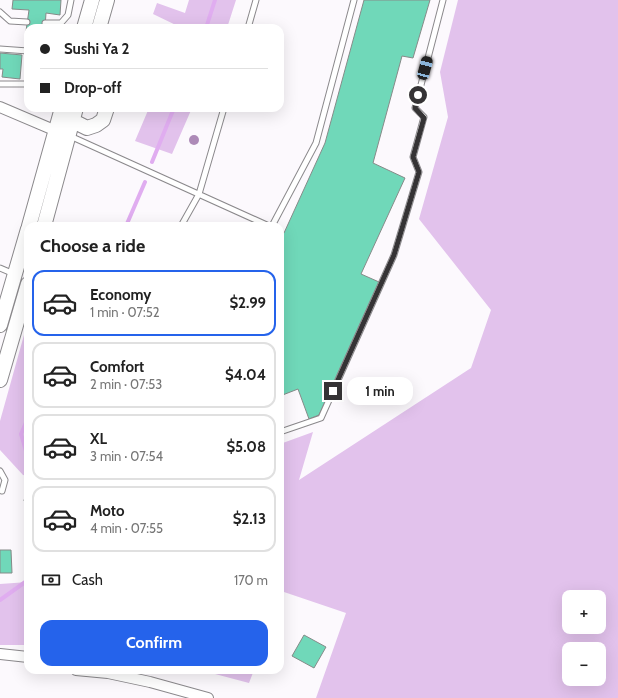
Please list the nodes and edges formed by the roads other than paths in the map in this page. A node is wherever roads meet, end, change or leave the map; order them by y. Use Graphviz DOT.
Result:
graph roads {
  1 [pos="72,0"];
  2 [pos="92,0"];
  3 [pos="107,0"];
  4 [pos="256,0"];
  5 [pos="354,0"];
  6 [pos="443,0"];
  7 [pos="0,12"];
  8 [pos="27,22"];
  9 [pos="45,24"];
  10 [pos="85,24"];
  11 [pos="100,24"];
  12 [pos="249,24"];
  13 [pos="0,49"];
  14 [pos="24,51"];
  15 [pos="0,84"];
  16 [pos="24,84"];
  17 [pos="0,107"];
  18 [pos="61,112"];
  19 [pos="105,112"];
  20 [pos="223,112"];
  21 [pos="75,114"];
  22 [pos="62,134"];
  23 [pos="199,194"];
  24 [pos="30,222"];
  25 [pos="45,222"];
  26 [pos="183,222"];
  27 [pos="261,222"];
  28 [pos="272,222"];
  29 [pos="24,241"];
  30 [pos="0,268"];
  31 [pos="15,274"];
  32 [pos="24,306"];
  33 [pos="0,325"];
  34 [pos="0,380"];
  35 [pos="284,431"];
  36 [pos="0,471"];
  37 [pos="2,491"];
  38 [pos="0,654"];
  39 [pos="24,657"];
  40 [pos="113,674"];
  41 [pos="208,698"];
  1 -- 9 [label="lane"];
  2 -- 10 [label="main road"];
  3 -- 11 [label="main road"];
  4 -- 12 [label="lane"];
  5 -- 28 [label="lane"];
  6 -- 35 [label="lane"];
  7 -- 8 [label="lane"];
  13 -- 14 [label="lane"];
  15 -- 16 [label="lane"];
  17 -- 22 [label="street"];
  18 -- 22 [label="main road"];
  19 -- 21 [label="main road"];
  20 -- 23 [label="lane"];
  21 -- 22 [label="main road"];
  22 -- 23 [label="lane"];
  22 -- 24 [label="main road"];
  22 -- 25 [label="main road"];
  23 -- 26 [label="lane"];
  23 -- 27 [label="lane"];
  29 -- 31 [label="main road"];
  30 -- 31 [label="lane"];
  31 -- 33 [label="main road"];
  32 -- 34 [label="main road"];
  36 -- 37 [label="lane"];
  38 -- 39 [label="street"];
  40 -- 41 [label="street"];
}
